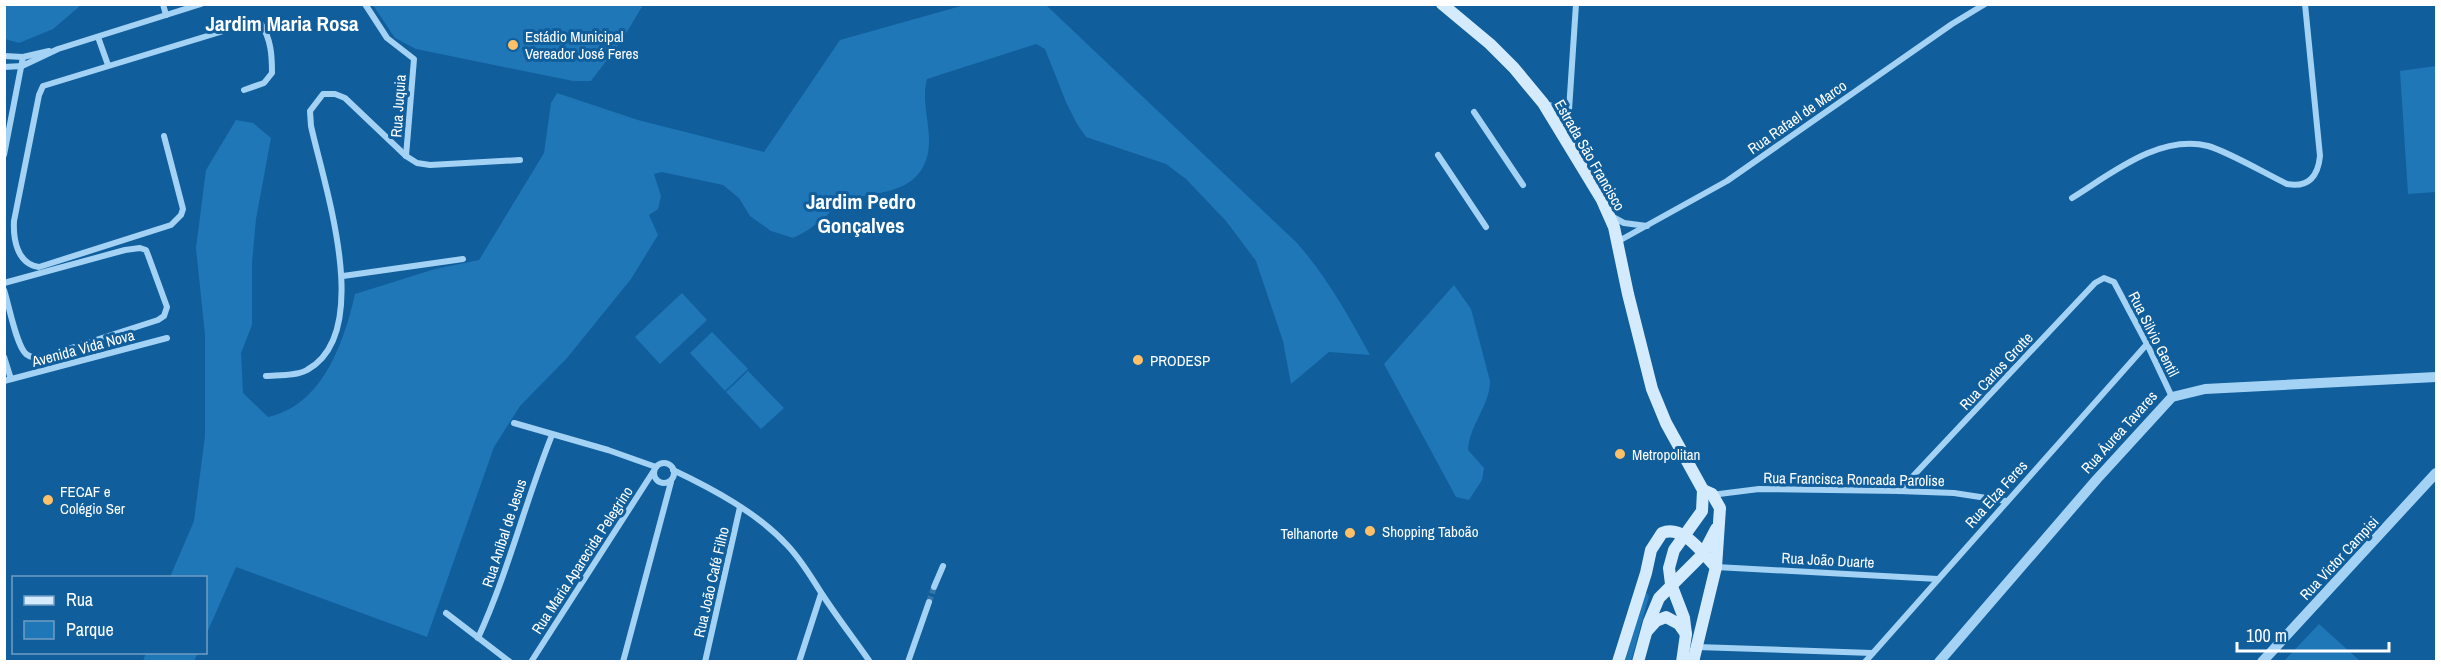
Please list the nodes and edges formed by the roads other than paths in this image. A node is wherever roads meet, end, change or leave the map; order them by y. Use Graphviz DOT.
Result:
graph roads {
  1 [pos="163,4"];
  2 [pos="201,4"];
  3 [pos="365,4"];
  4 [pos="1442,4"];
  5 [pos="1576,4"];
  6 [pos="1986,4"];
  7 [pos="2305,4"];
  8 [pos="166,15"];
  9 [pos="98,37"];
  10 [pos="58,50"];
  11 [pos="4,56"];
  12 [pos="22,57"];
  13 [pos="108,65"];
  14 [pos="22,66"];
  15 [pos="4,67"];
  16 [pos="244,90"];
  17 [pos="1543,103"];
  18 [pos="1569,106"];
  19 [pos="1474,112"];
  20 [pos="1558,124"];
  21 [pos="164,136"];
  22 [pos="1574,152"];
  23 [pos="4,155"];
  24 [pos="1438,155"];
  25 [pos="406,156"];
  26 [pos="519,160"];
  27 [pos="1523,185"];
  28 [pos="2072,198"];
  29 [pos="1608,214"];
  30 [pos="1647,226"];
  31 [pos="1486,227"];
  32 [pos="1617,242"];
  33 [pos="463,259"];
  34 [pos="343,276"];
  35 [pos="2114,282"];
  36 [pos="4,283"];
  37 [pos="4,290"];
  38 [pos="167,338"];
  39 [pos="2147,344"];
  40 [pos="4,357"];
  41 [pos="266,376"];
  42 [pos="2436,377"];
  43 [pos="8,380"];
  44 [pos="2172,397"];
  45 [pos="514,423"];
  46 [pos="552,435"];
  47 [pos="655,470"];
  48 [pos="674,470"];
  49 [pos="2436,473"];
  50 [pos="671,482"];
  51 [pos="1899,491"];
  52 [pos="1706,495"];
  53 [pos="2006,501"];
  54 [pos="740,507"];
  55 [pos="1719,525"];
  56 [pos="1685,536"];
  57 [pos="1703,554"];
  58 [pos="944,566"];
  59 [pos="1716,567"];
  60 [pos="1938,579"];
  61 [pos="1671,584"];
  62 [pos="934,587"];
  63 [pos="821,594"];
  64 [pos="929,602"];
  65 [pos="446,613"];
  66 [pos="1646,632"];
  67 [pos="1686,634"];
  68 [pos="478,638"];
  69 [pos="1697,647"];
  70 [pos="1872,653"];
  71 [pos="510,662"];
  72 [pos="531,662"];
  73 [pos="623,662"];
  74 [pos="705,662"];
  75 [pos="799,662"];
  76 [pos="870,662"];
  77 [pos="908,662"];
  78 [pos="1618,662"];
  79 [pos="1638,662"];
  80 [pos="1682,662"];
  81 [pos="1693,662"];
  82 [pos="1865,662"];
  83 [pos="1939,662"];
  84 [pos="2262,662"];
  1 -- 8 [label="street"];
  2 -- 8 [label="street"];
  3 -- 25 [label="street, Rua Juquia"];
  4 -- 17 [label="main road, Estrada São Francisco"];
  5 -- 18 [label="street"];
  6 -- 30 [label="street, Rua Rafael de Marco"];
  7 -- 28 [label="street"];
  8 -- 9 [label="street"];
  9 -- 10 [label="street"];
  9 -- 13 [label="street"];
  10 -- 12 [label="street"];
  10 -- 14 [label="street"];
  11 -- 12 [label="street"];
  12 -- 14 [label="street"];
  13 -- 16 [label="street"];
  13 -- 21 [label="street"];
  14 -- 15 [label="street"];
  14 -- 23 [label="street"];
  17 -- 18 [label="street"];
  17 -- 20 [label="main road, Estrada São Francisco"];
  18 -- 20 [label="street"];
  18 -- 22 [label="street"];
  19 -- 27 [label="street"];
  20 -- 22 [label="main road, Estrada São Francisco"];
  22 -- 29 [label="main road, Estrada São Francisco"];
  24 -- 31 [label="street"];
  25 -- 26 [label="street"];
  25 -- 34 [label="street"];
  29 -- 30 [label="street"];
  29 -- 32 [label="main road, Estrada São Francisco"];
  30 -- 32 [label="street, Rua Rafael de Marco"];
  32 -- 52 [label="main road, Estrada São Francisco"];
  33 -- 34 [label="street"];
  34 -- 41 [label="street"];
  35 -- 39 [label="street, Rua Silvio Gentil"];
  35 -- 51 [label="street, Rua Carlos Grotte"];
  36 -- 37 [label="street"];
  38 -- 43 [label="street, Avenida Vida Nova"];
  39 -- 44 [label="street, Rua Silvio Gentil"];
  39 -- 53 [label="street, Rua Elza Feres"];
  40 -- 43 [label="street"];
  42 -- 44 [label="street, Rua Áurea Tavares"];
  44 -- 83 [label="street, Rua Áurea Tavares"];
  45 -- 46 [label="street"];
  46 -- 47 [label="street"];
  46 -- 68 [label="street, Rua Aníbal de Jesus"];
  47 -- 48 [label="street"];
  47 -- 50 [label="street"];
  47 -- 72 [label="street, Rua Maria Aparecida Pelegrino"];
  48 -- 50 [label="street"];
  48 -- 54 [label="street"];
  49 -- 84 [label="street, Rua Victor Campisi"];
  50 -- 73 [label="street"];
  51 -- 52 [label="street, Rua Francisca Roncada Parolise"];
  51 -- 53 [label="street, Rua Francisca Roncada Parolise"];
  52 -- 55 [label="main road, Estrada São Francisco"];
  52 -- 56 [label="main road"];
  53 -- 60 [label="street, Rua Elza Feres"];
  54 -- 63 [label="street"];
  54 -- 74 [label="street, Rua João Café Filho"];
  55 -- 57 [label="main road"];
  55 -- 59 [label="main road, Estrada São Francisco"];
  56 -- 57 [label="main road"];
  56 -- 61 [label="main road"];
  56 -- 78 [label="main road"];
  57 -- 59 [label="main road"];
  57 -- 61 [label="main road"];
  58 -- 62 [label="street"];
  59 -- 60 [label="street, Rua João Duarte"];
  59 -- 69 [label="main road, Estrada São Francisco"];
  60 -- 70 [label="street, Rua Elza Feres"];
  61 -- 66 [label="main road"];
  61 -- 67 [label="main road"];
  63 -- 75 [label="street"];
  63 -- 76 [label="street"];
  64 -- 77 [label="street"];
  65 -- 68 [label="street"];
  66 -- 67 [label="main road"];
  66 -- 79 [label="main road"];
  67 -- 69 [label="main road"];
  67 -- 80 [label="main road"];
  68 -- 71 [label="street"];
  69 -- 70 [label="street"];
  69 -- 81 [label="main road, Estrada São Francisco"];
  70 -- 82 [label="street, Rua Elza Feres"];
}
